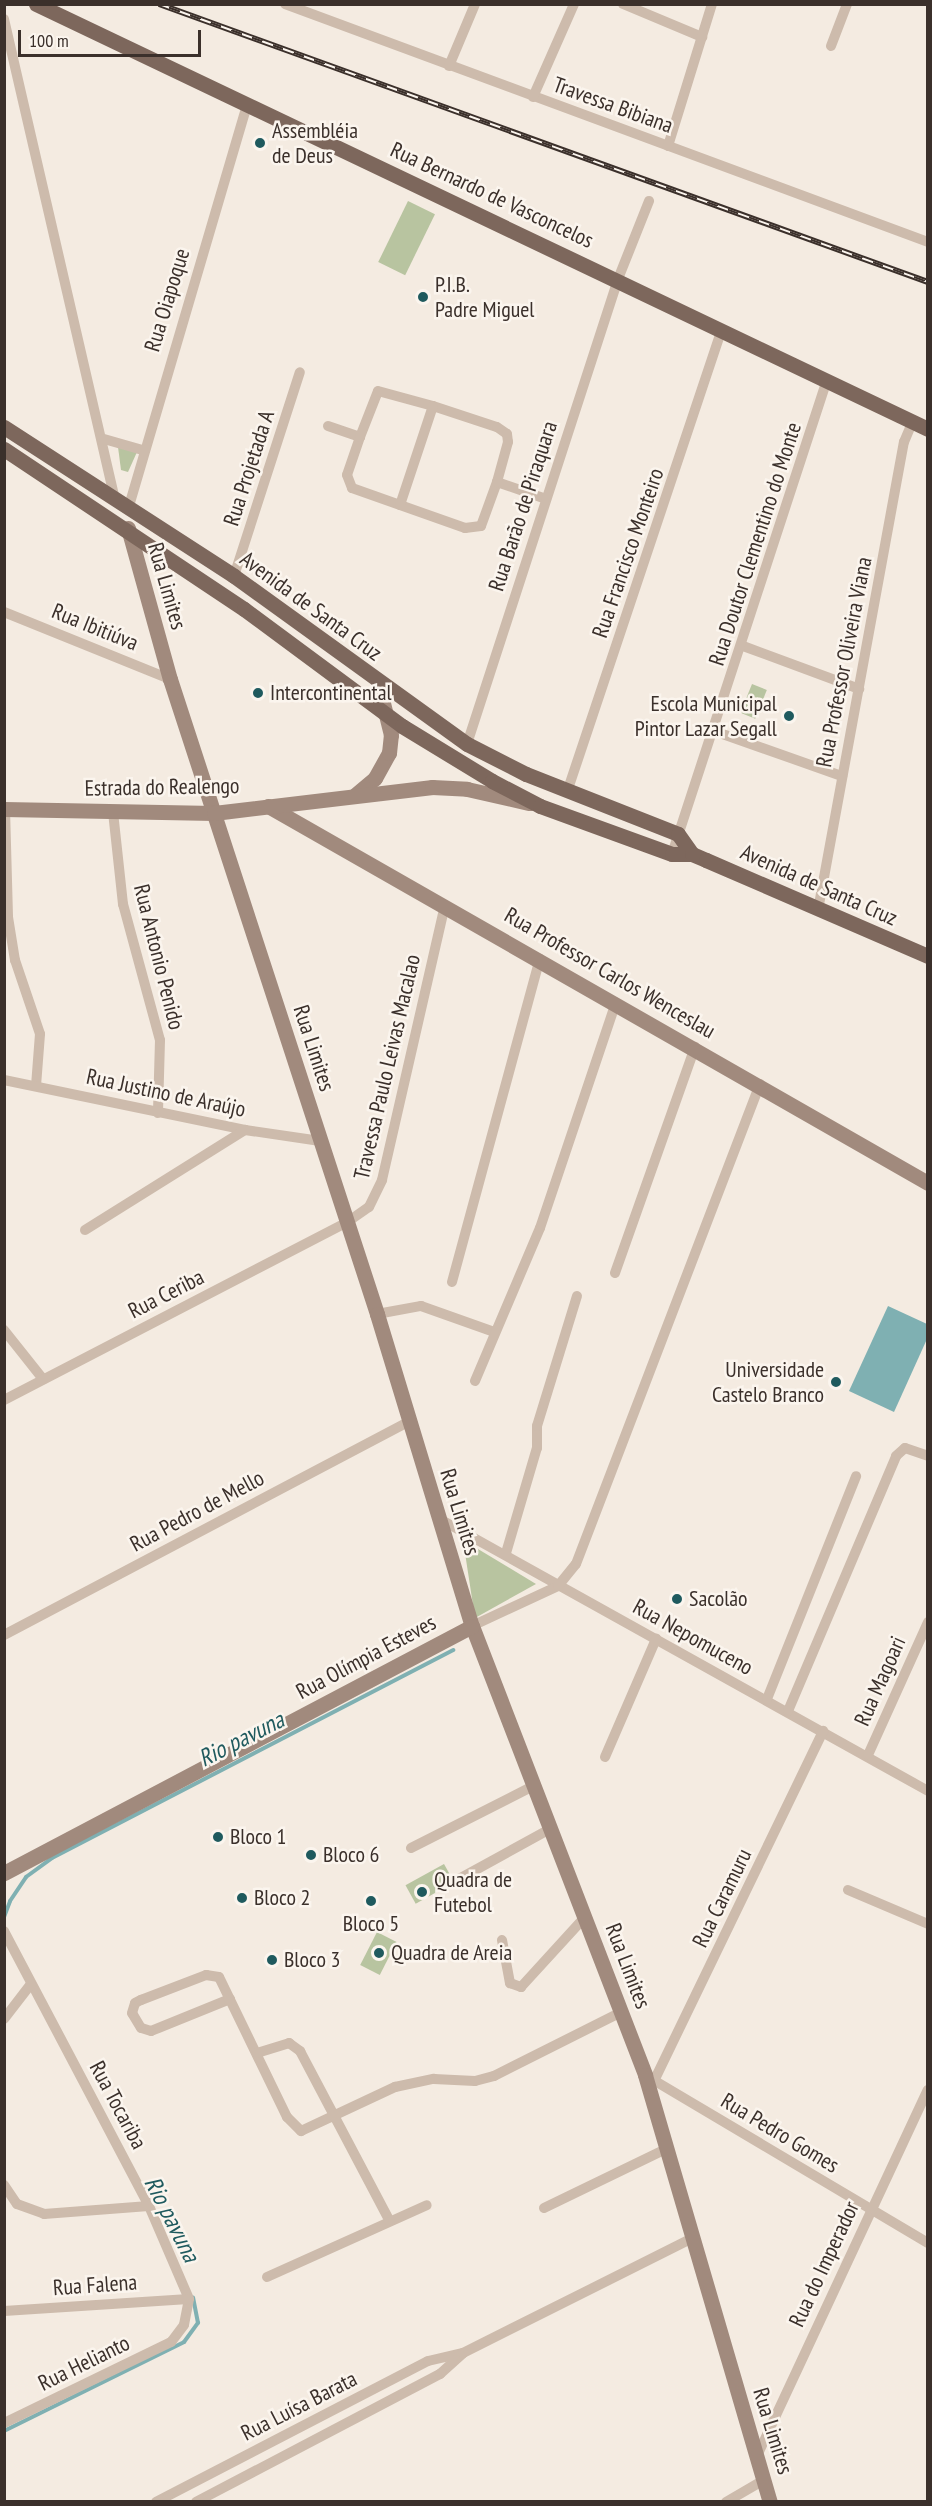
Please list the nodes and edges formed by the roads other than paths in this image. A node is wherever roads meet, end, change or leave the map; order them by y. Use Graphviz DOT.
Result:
graph roads {
  1 [pos="36,4"];
  2 [pos="475,4"];
  3 [pos="574,4"];
  4 [pos="623,4"];
  5 [pos="712,4"];
  6 [pos="847,4"];
  7 [pos="292,6"];
  8 [pos="4,19"];
  9 [pos="702,37"];
  10 [pos="831,46"];
  11 [pos="449,66"];
  12 [pos="533,97"];
  13 [pos="247,105"];
  14 [pos="668,146"];
  15 [pos="649,201"];
  16 [pos="927,242"];
  17 [pos="618,279"];
  18 [pos="722,330"];
  19 [pos="300,372"];
  20 [pos="827,381"];
  21 [pos="433,406"];
  22 [pos="912,423"];
  23 [pos="328,426"];
  24 [pos="4,427"];
  25 [pos="927,429"];
  26 [pos="360,437"];
  27 [pos="104,439"];
  28 [pos="4,449"];
  29 [pos="142,450"];
  30 [pos="496,482"];
  31 [pos="115,498"];
  32 [pos="546,499"];
  33 [pos="400,505"];
  34 [pos="129,507"];
  35 [pos="128,528"];
  36 [pos="234,576"];
  37 [pos="4,612"];
  38 [pos="743,646"];
  39 [pos="170,679"];
  40 [pos="378,683"];
  41 [pos="859,689"];
  42 [pos="387,716"];
  43 [pos="714,731"];
  44 [pos="467,744"];
  45 [pos="842,776"];
  46 [pos="568,789"];
  47 [pos="355,795"];
  48 [pos="320,799"];
  49 [pos="268,806"];
  50 [pos="540,806"];
  51 [pos="5,809"];
  52 [pos="113,812"];
  53 [pos="214,813"];
  54 [pos="317,833"];
  55 [pos="678,834"];
  56 [pos="672,854"];
  57 [pos="692,854"];
  58 [pos="445,905"];
  59 [pos="818,910"];
  60 [pos="927,956"];
  61 [pos="540,959"];
  62 [pos="10,962"];
  63 [pos="616,1002"];
  64 [pos="695,1047"];
  65 [pos="4,1080"];
  66 [pos="760,1084"];
  67 [pos="36,1086"];
  68 [pos="158,1113"];
  69 [pos="246,1130"];
  70 [pos="320,1142"];
  71 [pos="927,1183"];
  72 [pos="346,1223"];
  73 [pos="85,1230"];
  74 [pos="615,1273"];
  75 [pos="452,1282"];
  76 [pos="577,1296"];
  77 [pos="377,1314"];
  78 [pos="4,1330"];
  79 [pos="494,1332"];
  80 [pos="43,1379"];
  81 [pos="474,1381"];
  82 [pos="4,1400"];
  83 [pos="408,1422"];
  84 [pos="927,1456"];
  85 [pos="856,1476"];
  86 [pos="438,1518"];
  87 [pos="506,1553"];
  88 [pos="558,1586"];
  89 [pos="927,1622"];
  90 [pos="472,1626"];
  91 [pos="4,1635"];
  92 [pos="656,1639"];
  93 [pos="762,1697"];
  94 [pos="788,1711"];
  95 [pos="823,1731"];
  96 [pos="868,1755"];
  97 [pos="605,1757"];
  98 [pos="533,1786"];
  99 [pos="927,1791"];
  100 [pos="550,1829"];
  101 [pos="411,1848"];
  102 [pos="4,1873"];
  103 [pos="459,1879"];
  104 [pos="848,1890"];
  105 [pos="585,1917"];
  106 [pos="927,1924"];
  107 [pos="4,1931"];
  108 [pos="502,1940"];
  109 [pos="31,1984"];
  110 [pos="230,1999"];
  111 [pos="621,2012"];
  112 [pos="4,2019"];
  113 [pos="257,2053"];
  114 [pos="649,2078"];
  115 [pos="927,2090"];
  116 [pos="337,2114"];
  117 [pos="666,2150"];
  118 [pos="4,2185"];
  119 [pos="427,2205"];
  120 [pos="149,2206"];
  121 [pos="544,2208"];
  122 [pos="871,2210"];
  123 [pos="389,2220"];
  124 [pos="691,2239"];
  125 [pos="927,2243"];
  126 [pos="267,2277"];
  127 [pos="189,2299"];
  128 [pos="4,2311"];
  129 [pos="463,2353"];
  130 [pos="4,2423"];
  131 [pos="757,2456"];
  132 [pos="764,2480"];
  133 [pos="156,2502"];
  134 [pos="196,2502"];
  135 [pos="726,2502"];
  136 [pos="770,2502"];
  1 -- 13 [label="main road, Rua Bernardo de Vasconcelos"];
  2 -- 11 [label="street"];
  3 -- 12 [label="street"];
  4 -- 9 [label="street"];
  5 -- 9 [label="street"];
  6 -- 10 [label="street"];
  7 -- 11 [label="street, Travessa Bibiana"];
  8 -- 27 [label="street"];
  9 -- 14 [label="street"];
  11 -- 12 [label="street, Travessa Bibiana"];
  12 -- 14 [label="street, Travessa Bibiana"];
  13 -- 17 [label="main road, Rua Bernardo de Vasconcelos"];
  13 -- 29 [label="street, Rua Oiapoque"];
  14 -- 16 [label="street, Travessa Bibiana"];
  15 -- 17 [label="street, Rua Barão de Piraquara"];
  17 -- 18 [label="main road, Rua Bernardo de Vasconcelos"];
  17 -- 32 [label="street, Rua Barão de Piraquara"];
  18 -- 20 [label="main road, Rua Bernardo de Vasconcelos"];
  18 -- 46 [label="street, Rua Francisco Monteiro"];
  19 -- 36 [label="street, Rua Projetada A"];
  20 -- 22 [label="main road, Rua Bernardo de Vasconcelos"];
  20 -- 38 [label="street, Rua Doutor Clementino do Monte"];
  21 -- 26 [label="street"];
  21 -- 30 [label="street"];
  21 -- 33 [label="street"];
  22 -- 25 [label="main road, Rua Bernardo de Vasconcelos"];
  22 -- 41 [label="street, Rua Professor Oliveira Viana"];
  23 -- 26 [label="street"];
  24 -- 31 [label="main road, Avenida de Santa Cruz"];
  26 -- 33 [label="street"];
  27 -- 29 [label="street"];
  27 -- 31 [label="street"];
  28 -- 35 [label="main road, Avenida de Santa Cruz"];
  29 -- 34 [label="street, Rua Oiapoque"];
  30 -- 32 [label="street"];
  30 -- 33 [label="street"];
  31 -- 34 [label="main road, Avenida de Santa Cruz"];
  32 -- 44 [label="street, Rua Barão de Piraquara"];
  34 -- 36 [label="main road, Avenida de Santa Cruz"];
  35 -- 39 [label="street, Rua Limites"];
  35 -- 42 [label="main road, Avenida de Santa Cruz"];
  36 -- 40 [label="main road, Avenida de Santa Cruz"];
  37 -- 39 [label="street, Rua Ibitiúva"];
  38 -- 41 [label="street"];
  38 -- 43 [label="street, Rua Doutor Clementino do Monte"];
  39 -- 53 [label="street, Rua Limites"];
  40 -- 42 [label="street"];
  40 -- 44 [label="main road, Avenida de Santa Cruz"];
  41 -- 45 [label="street, Rua Professor Oliveira Viana"];
  42 -- 47 [label="street"];
  42 -- 50 [label="main road, Avenida de Santa Cruz"];
  43 -- 45 [label="street"];
  43 -- 55 [label="street, Rua Doutor Clementino do Monte"];
  44 -- 46 [label="main road, Avenida de Santa Cruz"];
  45 -- 59 [label="street, Rua Professor Oliveira Viana"];
  46 -- 55 [label="main road, Avenida de Santa Cruz"];
  47 -- 48 [label="street, Estrada do Realengo"];
  47 -- 50 [label="street, Estrada do Realengo"];
  48 -- 49 [label="street, Estrada do Realengo"];
  48 -- 54 [label="street"];
  49 -- 53 [label="street, Estrada do Realengo"];
  49 -- 54 [label="street, Rua Professor Carlos Wenceslau"];
  50 -- 56 [label="main road, Avenida de Santa Cruz"];
  51 -- 52 [label="street, Estrada do Realengo"];
  51 -- 62 [label="street"];
  52 -- 53 [label="street, Estrada do Realengo"];
  52 -- 68 [label="street, Rua Antonio Penido"];
  53 -- 70 [label="street, Rua Limites"];
  54 -- 58 [label="street, Rua Professor Carlos Wenceslau"];
  55 -- 56 [label="street, Rua Doutor Clementino do Monte"];
  55 -- 57 [label="main road"];
  56 -- 57 [label="main road, Avenida de Santa Cruz"];
  57 -- 59 [label="main road, Avenida de Santa Cruz"];
  58 -- 61 [label="street, Rua Professor Carlos Wenceslau"];
  58 -- 72 [label="street, Travessa Paulo Leivas Macalao"];
  59 -- 60 [label="main road, Avenida de Santa Cruz"];
  61 -- 63 [label="street, Rua Professor Carlos Wenceslau"];
  61 -- 75 [label="street"];
  62 -- 67 [label="street"];
  63 -- 64 [label="street, Rua Professor Carlos Wenceslau"];
  63 -- 79 [label="street"];
  64 -- 66 [label="street, Rua Professor Carlos Wenceslau"];
  64 -- 74 [label="street"];
  65 -- 67 [label="street, Rua Justino de Araújo"];
  66 -- 71 [label="street, Rua Professor Carlos Wenceslau"];
  66 -- 88 [label="street"];
  67 -- 68 [label="street, Rua Justino de Araújo"];
  68 -- 69 [label="street, Rua Justino de Araújo"];
  69 -- 70 [label="street, Rua Justino de Araújo"];
  69 -- 73 [label="street"];
  70 -- 72 [label="street, Rua Limites"];
  72 -- 77 [label="street, Rua Limites"];
  72 -- 80 [label="street, Rua Ceriba"];
  76 -- 87 [label="street"];
  77 -- 79 [label="street"];
  77 -- 83 [label="street, Rua Limites"];
  78 -- 80 [label="street"];
  79 -- 81 [label="street"];
  80 -- 82 [label="street, Rua Ceriba"];
  83 -- 86 [label="street, Rua Limites"];
  83 -- 91 [label="street, Rua Pedro de Mello"];
  84 -- 94 [label="street"];
  85 -- 93 [label="street"];
  86 -- 87 [label="street, Rua Nepomuceno"];
  86 -- 90 [label="street, Rua Limites"];
  87 -- 88 [label="street, Rua Nepomuceno"];
  88 -- 90 [label="street, Rua Olímpia Esteves"];
  88 -- 92 [label="street, Rua Nepomuceno"];
  89 -- 96 [label="street, Rua Magoari"];
  90 -- 98 [label="street, Rua Limites"];
  90 -- 102 [label="street, Rua Olímpia Esteves"];
  92 -- 93 [label="street, Rua Nepomuceno"];
  92 -- 97 [label="street"];
  93 -- 94 [label="street, Rua Nepomuceno"];
  94 -- 95 [label="street, Rua Nepomuceno"];
  95 -- 96 [label="street, Rua Nepomuceno"];
  95 -- 114 [label="street, Rua Caramuru"];
  96 -- 99 [label="street, Rua Nepomuceno"];
  98 -- 100 [label="street, Rua Limites"];
  98 -- 101 [label="street"];
  100 -- 103 [label="street"];
  100 -- 105 [label="street, Rua Limites"];
  104 -- 106 [label="street"];
  105 -- 108 [label="street"];
  105 -- 111 [label="street, Rua Limites"];
  107 -- 109 [label="street, Rua Tocariba"];
  109 -- 112 [label="street"];
  109 -- 120 [label="street, Rua Tocariba"];
  110 -- 110 [label="street"];
  110 -- 113 [label="street"];
  111 -- 114 [label="street, Rua Limites"];
  111 -- 116 [label="street"];
  113 -- 116 [label="street"];
  113 -- 116 [label="street"];
  114 -- 117 [label="street, Rua Limites"];
  114 -- 122 [label="street, Rua Pedro Gomes"];
  115 -- 122 [label="street, Rua do Imperador"];
  116 -- 123 [label="street"];
  117 -- 121 [label="street"];
  117 -- 124 [label="street, Rua Limites"];
  118 -- 120 [label="street"];
  119 -- 123 [label="street"];
  120 -- 127 [label="street, Rua Tocariba"];
  122 -- 125 [label="street, Rua Pedro Gomes"];
  122 -- 131 [label="street, Rua do Imperador"];
  123 -- 126 [label="street"];
  124 -- 129 [label="street, Rua Luísa Barata"];
  124 -- 131 [label="street, Rua Limites"];
  127 -- 128 [label="street, Rua Falena"];
  127 -- 130 [label="street, Rua Helianto"];
  129 -- 133 [label="street, Rua Luísa Barata"];
  129 -- 134 [label="street, Rua Luísa Barata"];
  131 -- 132 [label="street, Rua Limites"];
  132 -- 135 [label="street"];
  132 -- 136 [label="street, Rua Limites"];
}
